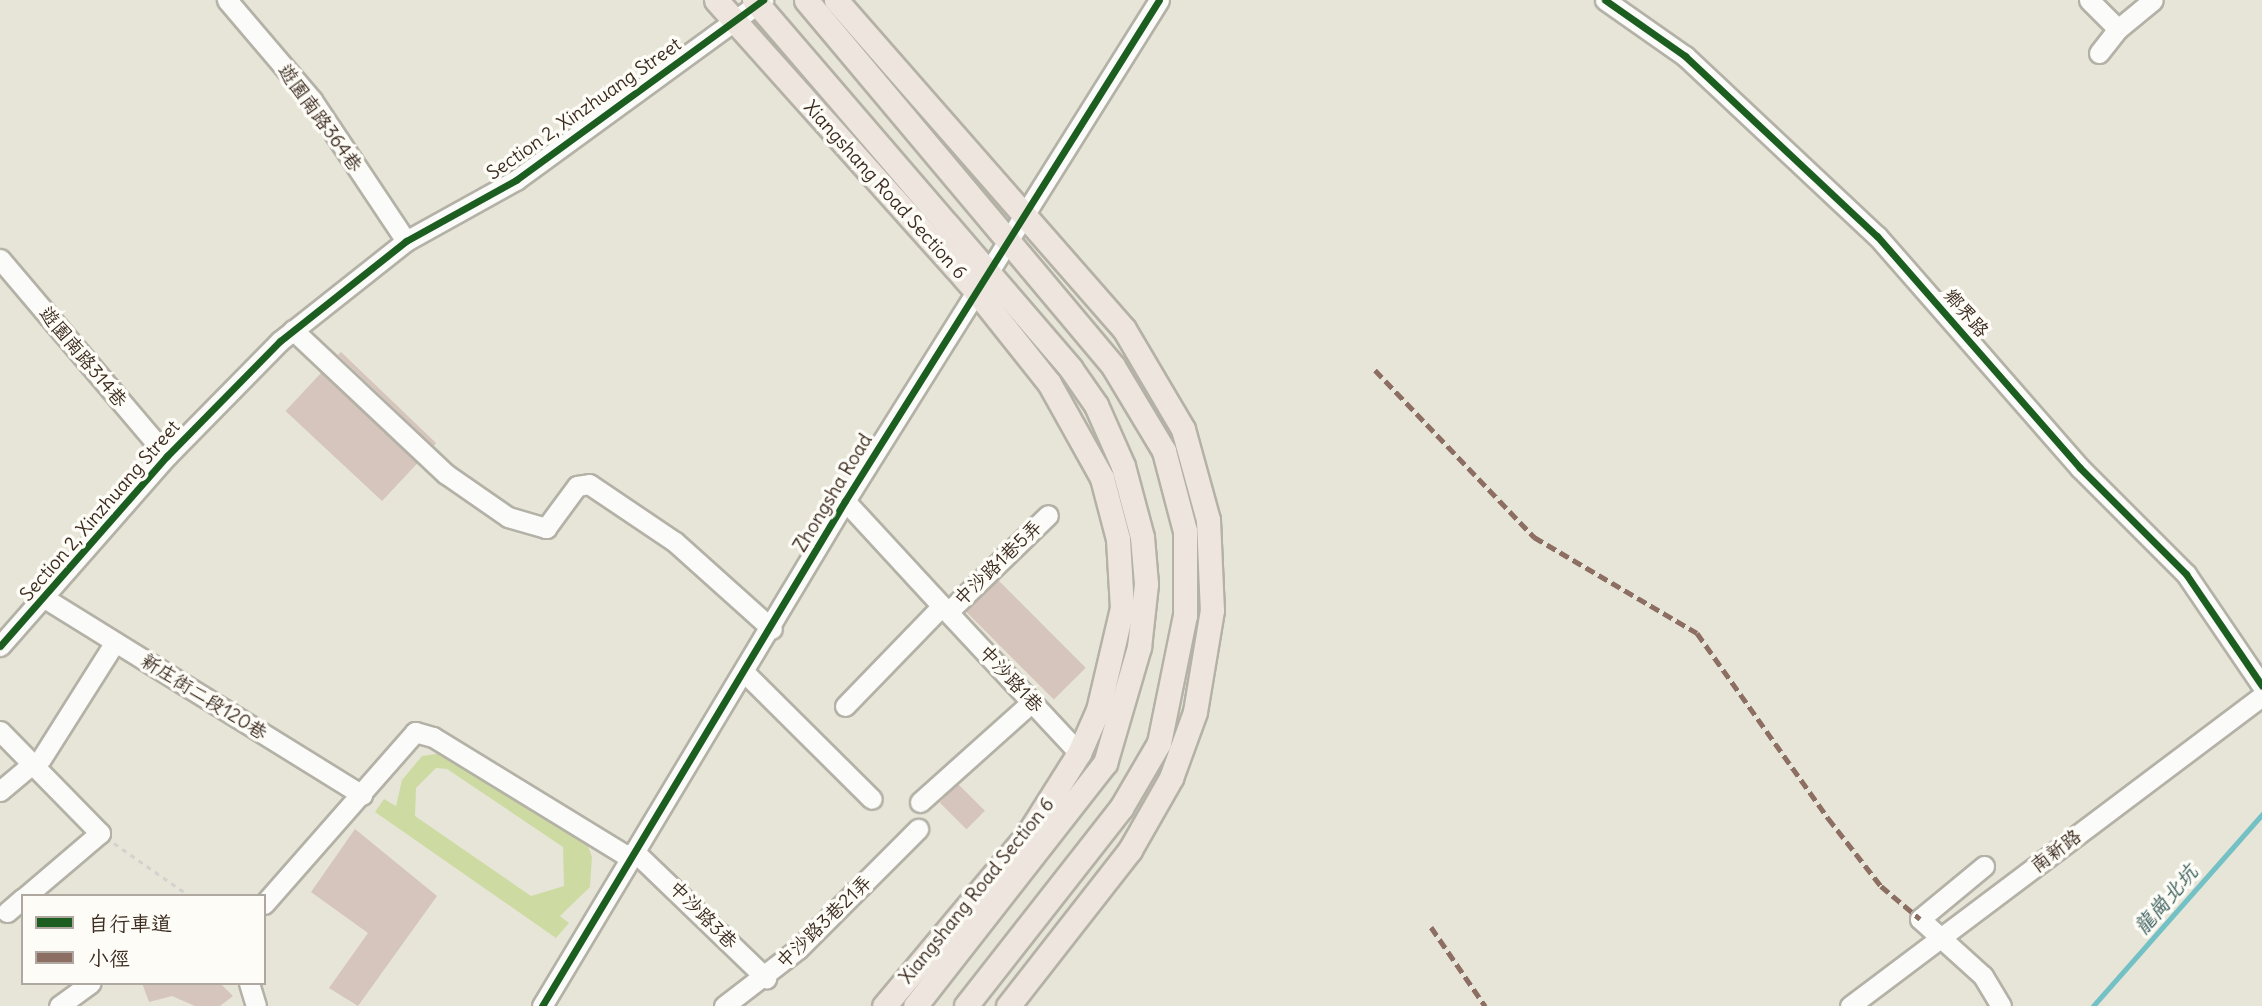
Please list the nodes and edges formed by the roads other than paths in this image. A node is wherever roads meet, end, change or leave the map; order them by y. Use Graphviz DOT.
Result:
graph roads {
  1 [pos="227,0"];
  2 [pos="716,0"];
  3 [pos="806,0"];
  4 [pos="836,0"];
  5 [pos="1159,0"];
  6 [pos="1605,0"];
  7 [pos="2089,0"];
  8 [pos="2153,0"];
  9 [pos="758,1"];
  10 [pos="736,22"];
  11 [pos="2118,29"];
  12 [pos="2099,53"];
  13 [pos="1018,230"];
  14 [pos="406,241"];
  15 [pos="0,258"];
  16 [pos="990,270"];
  17 [pos="975,290"];
  18 [pos="293,330"];
  19 [pos="167,456"];
  20 [pos="845,501"];
  21 [pos="1048,514"];
  22 [pos="46,599"];
  23 [pos="945,609"];
  24 [pos="772,629"];
  25 [pos="115,642"];
  26 [pos="0,646"];
  27 [pos="746,674"];
  28 [pos="2262,686"];
  29 [pos="2262,696"];
  30 [pos="1032,702"];
  31 [pos="845,706"];
  32 [pos="0,731"];
  33 [pos="1079,753"];
  34 [pos="36,762"];
  35 [pos="0,791"];
  36 [pos="362,795"];
  37 [pos="872,799"];
  38 [pos="920,802"];
  39 [pos="918,829"];
  40 [pos="638,855"];
  41 [pos="1984,866"];
  42 [pos="28,894"];
  43 [pos="21,900"];
  44 [pos="266,902"];
  45 [pos="7,912"];
  46 [pos="1942,938"];
  47 [pos="766,978"];
  48 [pos="88,985"];
  49 [pos="250,985"];
  50 [pos="59,1006"];
  51 [pos="256,1006"];
  52 [pos="542,1006"];
  53 [pos="724,1006"];
  54 [pos="884,1006"];
  55 [pos="915,1006"];
  56 [pos="966,1006"];
  57 [pos="1008,1006"];
  58 [pos="1850,1006"];
  59 [pos="2001,1006"];
  1 -- 14 [label="street, 遊園南路364巷"];
  2 -- 10 [label="main road, Xiangshang Road Section 6"];
  3 -- 13 [label="main road"];
  4 -- 13 [label="main road"];
  5 -- 13 [label="street, Zhongsha Road"];
  6 -- 28 [label="street, 鄉界路"];
  7 -- 11 [label="street"];
  8 -- 11 [label="street"];
  9 -- 10 [label="street, Section 2, Xinzhuang Street"];
  9 -- 16 [label="main road, Xiangshang Road Section 6"];
  10 -- 14 [label="street, Section 2, Xinzhuang Street"];
  10 -- 17 [label="main road, Xiangshang Road Section 6"];
  11 -- 12 [label="street"];
  13 -- 16 [label="street, Zhongsha Road"];
  13 -- 56 [label="main road"];
  13 -- 57 [label="main road"];
  14 -- 18 [label="street, Section 2, Xinzhuang Street"];
  15 -- 19 [label="street, 遊園南路314巷"];
  16 -- 17 [label="street, Zhongsha Road"];
  16 -- 55 [label="main road, Xiangshang Road Section 6"];
  17 -- 20 [label="street, Zhongsha Road"];
  17 -- 33 [label="main road, Xiangshang Road Section 6"];
  18 -- 19 [label="street, Section 2, Xinzhuang Street"];
  18 -- 24 [label="street"];
  19 -- 22 [label="street, Section 2, Xinzhuang Street"];
  20 -- 23 [label="street, 中沙路1巷"];
  20 -- 24 [label="street, Zhongsha Road"];
  21 -- 23 [label="street, 中沙路1巷5弄"];
  22 -- 25 [label="street, 新庄街二段120巷"];
  22 -- 26 [label="street, Section 2, Xinzhuang Street"];
  23 -- 30 [label="street, 中沙路1巷"];
  23 -- 31 [label="street"];
  24 -- 27 [label="street, Zhongsha Road"];
  25 -- 34 [label="street"];
  25 -- 36 [label="street, 新庄街二段120巷"];
  27 -- 37 [label="street"];
  27 -- 40 [label="street, Zhongsha Road"];
  29 -- 46 [label="street, 南新路"];
  30 -- 33 [label="street, 中沙路1巷"];
  30 -- 38 [label="street"];
  32 -- 34 [label="street"];
  33 -- 54 [label="main road, Xiangshang Road Section 6"];
  34 -- 35 [label="street"];
  34 -- 42 [label="street"];
  36 -- 40 [label="street"];
  36 -- 44 [label="street"];
  39 -- 47 [label="street, 中沙路3巷21弄"];
  40 -- 47 [label="street, 中沙路3巷"];
  40 -- 52 [label="street, Zhongsha Road"];
  41 -- 46 [label="street"];
  43 -- 45 [label="street"];
  46 -- 58 [label="street, 南新路"];
  46 -- 59 [label="street"];
  47 -- 53 [label="street, 中沙路3巷21弄"];
  48 -- 50 [label="street"];
  49 -- 51 [label="street"];
}
